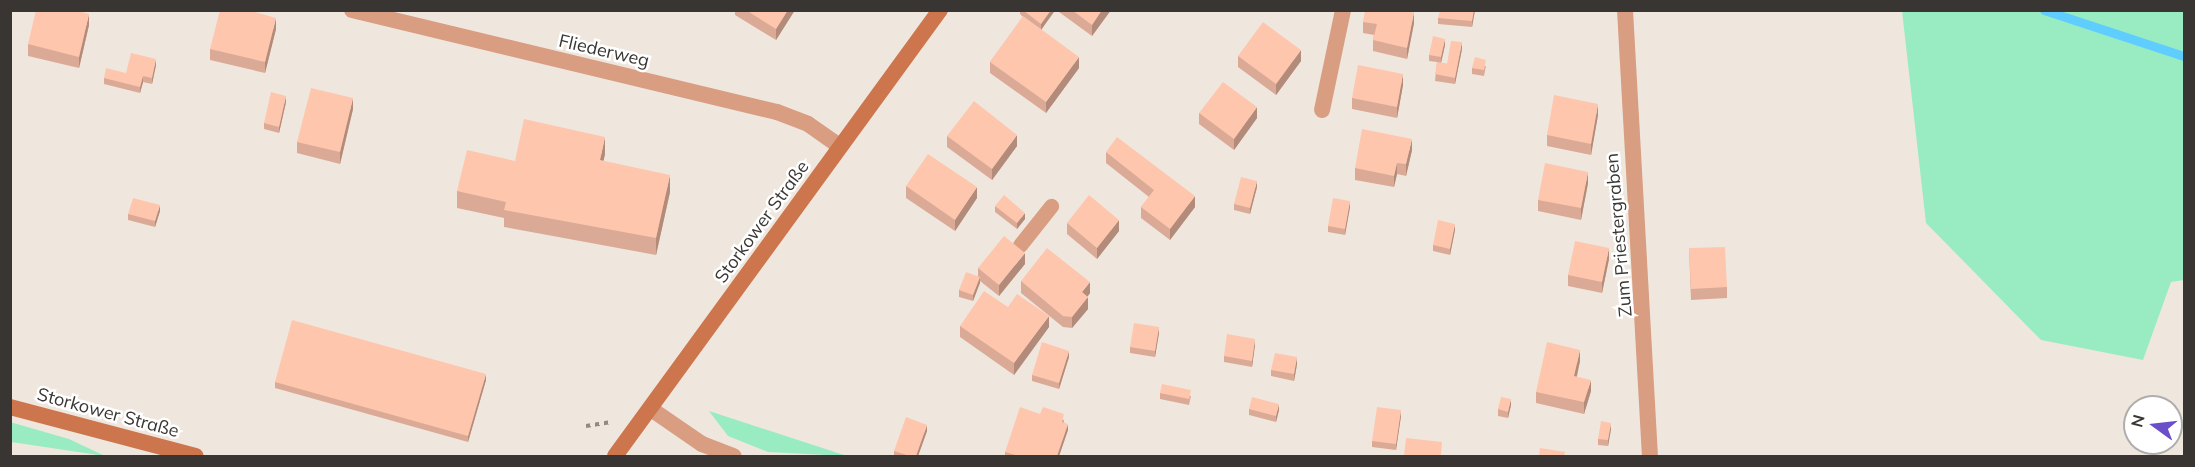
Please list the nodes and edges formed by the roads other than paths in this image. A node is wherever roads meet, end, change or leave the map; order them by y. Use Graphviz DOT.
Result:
graph roads {
  1 [pos="352,10"];
  2 [pos="940,10"];
  3 [pos="1343,10"];
  4 [pos="1625,10"];
  5 [pos="1322,110"];
  6 [pos="840,146"];
  7 [pos="1051,206"];
  8 [pos="1020,245"];
  9 [pos="10,407"];
  10 [pos="651,409"];
  11 [pos="196,456"];
  12 [pos="615,456"];
  13 [pos="734,456"];
  14 [pos="1650,456"];
  1 -- 6 [label="street, Fliederweg"];
  2 -- 6 [label="main road, Storkower Straße"];
  3 -- 5 [label="street"];
  4 -- 14 [label="street, Zum Priestergraben"];
  6 -- 10 [label="main road, Storkower Straße"];
  7 -- 8 [label="lane"];
  9 -- 11 [label="main road, Storkower Straße"];
  10 -- 12 [label="main road, Storkower Straße"];
  10 -- 13 [label="street"];
}
